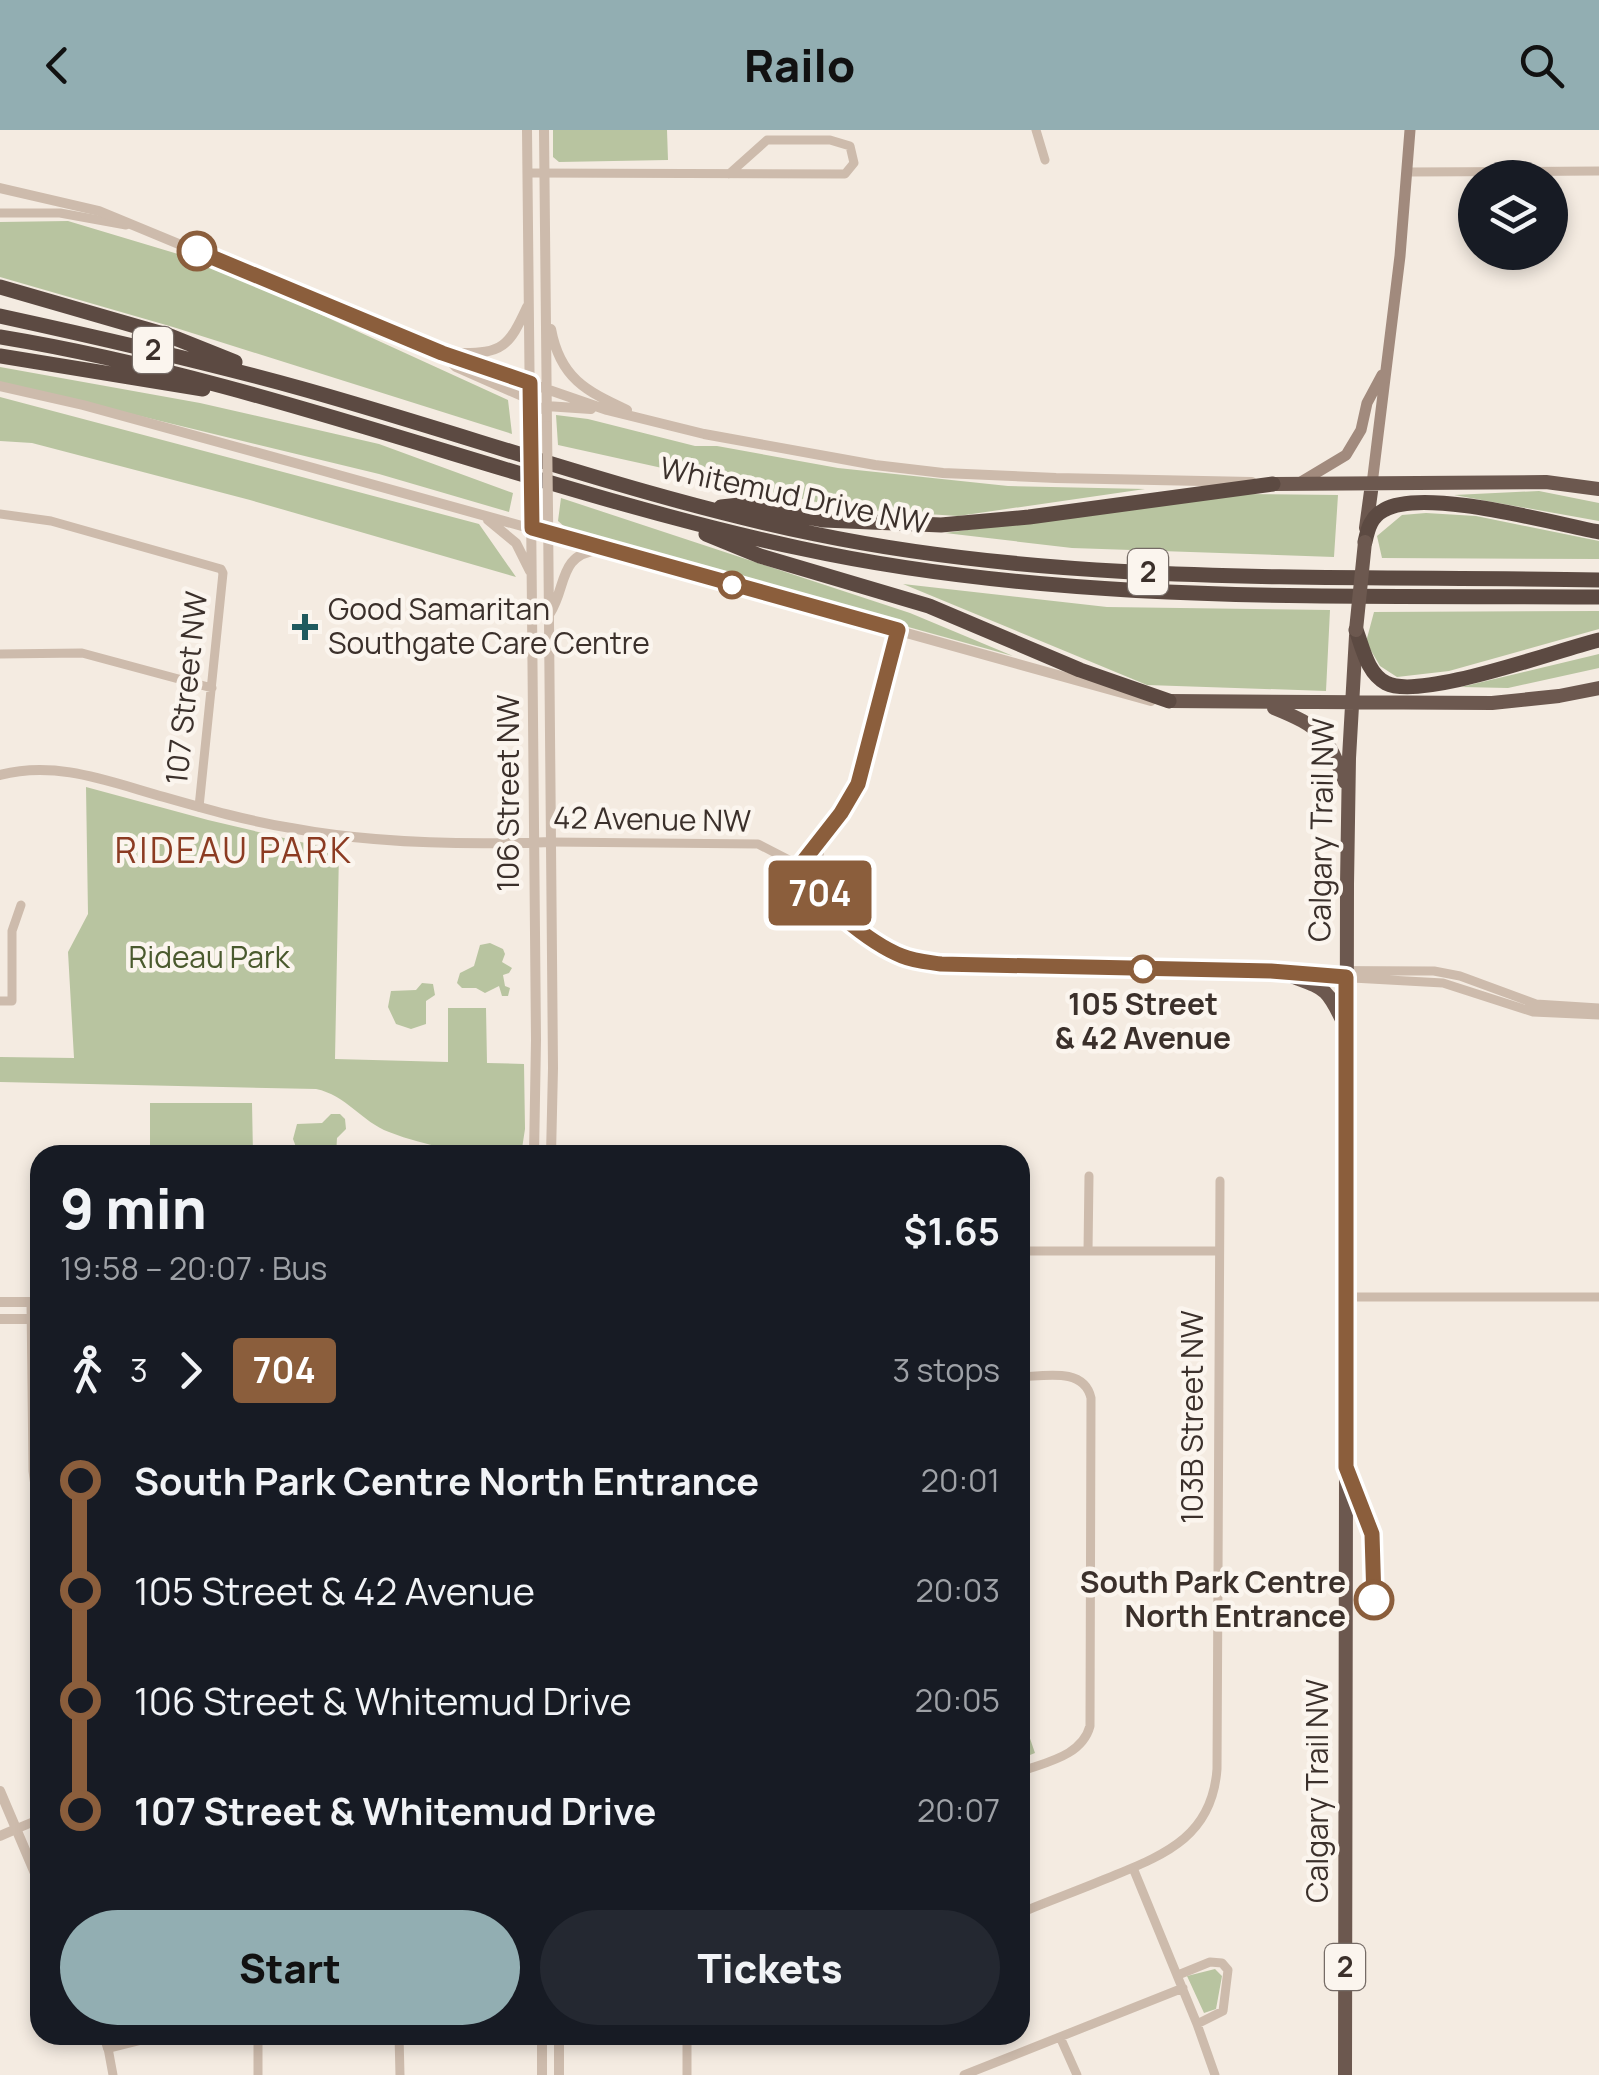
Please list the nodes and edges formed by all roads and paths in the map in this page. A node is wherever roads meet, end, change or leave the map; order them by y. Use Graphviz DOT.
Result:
graph roads {
  1 [pos="528,130"];
  2 [pos="544,130"];
  3 [pos="1036,130"];
  4 [pos="1410,130"];
  5 [pos="1044,160"];
  6 [pos="1599,171"];
  7 [pos="1408,172"];
  8 [pos="528,173"];
  9 [pos="544,173"];
  10 [pos="729,174"];
  11 [pos="0,188"];
  12 [pos="0,213"];
  13 [pos="128,226"];
  14 [pos="0,287"];
  15 [pos="529,303"];
  16 [pos="546,304"];
  17 [pos="0,316"];
  18 [pos="0,337"];
  19 [pos="442,353"];
  20 [pos="0,356"];
  21 [pos="1386,366"];
  22 [pos="530,383"];
  23 [pos="0,386"];
  24 [pos="547,390"];
  25 [pos="303,398"];
  26 [pos="529,399"];
  27 [pos="546,406"];
  28 [pos="608,410"];
  29 [pos="530,417"];
  30 [pos="652,422"];
  31 [pos="1300,482"];
  32 [pos="1273,484"];
  33 [pos="1372,484"];
  34 [pos="1599,490"];
  35 [pos="702,508"];
  36 [pos="0,514"];
  37 [pos="656,514"];
  38 [pos="483,516"];
  39 [pos="532,528"];
  40 [pos="1599,532"];
  41 [pos="548,533"];
  42 [pos="1365,542"];
  43 [pos="606,550"];
  44 [pos="532,575"];
  45 [pos="1599,580"];
  46 [pos="1599,597"];
  47 [pos="549,614"];
  48 [pos="898,630"];
  49 [pos="1356,630"];
  50 [pos="1599,640"];
  51 [pos="0,654"];
  52 [pos="212,688"];
  53 [pos="1599,688"];
  54 [pos="1169,701"];
  55 [pos="1352,703"];
  56 [pos="1264,704"];
  57 [pos="0,776"];
  58 [pos="1348,791"];
  59 [pos="200,807"];
  60 [pos="822,837"];
  61 [pos="551,842"];
  62 [pos="534,843"];
  63 [pos="798,868"];
  64 [pos="829,902"];
  65 [pos="21,905"];
  66 [pos="1271,971"];
  67 [pos="1346,973"];
  68 [pos="1288,975"];
  69 [pos="0,1001"];
  70 [pos="1599,1012"];
  71 [pos="1346,1030"];
  72 [pos="534,1145"];
  73 [pos="550,1145"];
  74 [pos="1088,1176"];
  75 [pos="1220,1181"];
  76 [pos="1030,1251"];
  77 [pos="1088,1251"];
  78 [pos="1219,1251"];
  79 [pos="1346,1297"];
  80 [pos="1599,1297"];
  81 [pos="0,1302"];
  82 [pos="30,1302"];
  83 [pos="0,1319"];
  84 [pos="30,1319"];
  85 [pos="1030,1377"];
  86 [pos="1030,1768"];
  87 [pos="0,1792"];
  88 [pos="30,1823"];
  89 [pos="16,1829"];
  90 [pos="0,1836"];
  91 [pos="30,1861"];
  92 [pos="1133,1868"];
  93 [pos="1030,1909"];
  94 [pos="1178,1976"];
  95 [pos="1182,1988"];
  96 [pos="1198,2024"];
  97 [pos="1060,2037"];
  98 [pos="107,2045"];
  99 [pos="120,2045"];
  100 [pos="258,2045"];
  101 [pos="400,2045"];
  102 [pos="542,2045"];
  103 [pos="559,2045"];
  104 [pos="687,2045"];
  105 [pos="108,2048"];
  106 [pos="113,2075"];
  107 [pos="258,2075"];
  108 [pos="400,2075"];
  109 [pos="542,2075"];
  110 [pos="559,2075"];
  111 [pos="687,2075"];
  112 [pos="964,2075"];
  113 [pos="1076,2075"];
  114 [pos="1215,2075"];
  115 [pos="1345,2075"];
  1 -- 8 [label="street, 106 Street NW"];
  2 -- 9 [label="street, 106 Street NW"];
  3 -- 5 [label="street"];
  4 -- 7 [label="main road, Calgary Trail NW"];
  6 -- 7 [label="street"];
  7 -- 21 [label="main road, Calgary Trail NW"];
  8 -- 9 [label="street"];
  8 -- 15 [label="street, 106 Street NW"];
  9 -- 10 [label="street"];
  9 -- 16 [label="street, 106 Street NW"];
  10 -- 10 [label="street"];
  11 -- 13 [label="street"];
  12 -- 13 [label="street"];
  13 -- 19 [label="street"];
  14 -- 25 [label="highway"];
  15 -- 19 [label="street"];
  15 -- 22 [label="street, 106 Street NW"];
  16 -- 24 [label="street, 106 Street NW"];
  16 -- 30 [label="street"];
  17 -- 25 [label="highway, Whitemud Drive NW / 2"];
  18 -- 25 [label="highway, Whitemud Drive NW / 2"];
  19 -- 22 [label="street"];
  19 -- 26 [label="street"];
  20 -- 25 [label="highway"];
  21 -- 31 [label="main road"];
  21 -- 33 [label="main road, Calgary Trail NW"];
  22 -- 24 [label="street"];
  22 -- 26 [label="street, 106 Street NW"];
  23 -- 38 [label="street"];
  24 -- 26 [label="street"];
  24 -- 27 [label="street, 106 Street NW"];
  24 -- 28 [label="street"];
  25 -- 35 [label="highway, Whitemud Drive NW / 2"];
  25 -- 37 [label="highway, Whitemud Drive NW / 2"];
  26 -- 29 [label="street, 106 Street NW"];
  27 -- 28 [label="street"];
  27 -- 29 [label="street"];
  27 -- 41 [label="street, 106 Street NW, bridge"];
  28 -- 30 [label="street"];
  29 -- 39 [label="street, 106 Street NW, bridge"];
  30 -- 32 [label="street"];
  31 -- 32 [label="highway"];
  31 -- 33 [label="highway"];
  32 -- 35 [label="highway"];
  33 -- 34 [label="highway"];
  33 -- 42 [label="highway, Calgary Trail NW"];
  35 -- 45 [label="highway, Whitemud Drive NW / 2"];
  36 -- 52 [label="street, 107 Street NW"];
  37 -- 46 [label="highway, Whitemud Drive NW / 2"];
  37 -- 54 [label="highway"];
  38 -- 39 [label="street"];
  38 -- 44 [label="street"];
  39 -- 41 [label="street"];
  39 -- 44 [label="street, 106 Street NW"];
  40 -- 42 [label="highway"];
  41 -- 43 [label="street"];
  41 -- 47 [label="street, 106 Street NW"];
  42 -- 49 [label="highway, Calgary Trail NW, bridge"];
  43 -- 47 [label="street"];
  43 -- 48 [label="street"];
  44 -- 62 [label="street, 106 Street NW"];
  47 -- 61 [label="street, 106 Street NW"];
  48 -- 54 [label="street"];
  48 -- 60 [label="street"];
  49 -- 50 [label="highway"];
  49 -- 55 [label="highway, Calgary Trail NW"];
  51 -- 52 [label="street"];
  52 -- 59 [label="street, 107 Street NW"];
  53 -- 55 [label="highway"];
  54 -- 56 [label="highway"];
  55 -- 56 [label="highway"];
  55 -- 58 [label="highway, Calgary Trail NW / 2"];
  56 -- 58 [label="highway"];
  57 -- 59 [label="street, 42 Avenue NW"];
  58 -- 67 [label="highway, Calgary Trail NW / 2"];
  59 -- 62 [label="street, 42 Avenue NW"];
  60 -- 63 [label="street"];
  60 -- 64 [label="street"];
  61 -- 62 [label="street, 42 Avenue NW"];
  61 -- 63 [label="street, 42 Avenue NW"];
  61 -- 73 [label="street, 106 Street NW"];
  62 -- 72 [label="street, 106 Street NW"];
  63 -- 64 [label="street, 42 Avenue NW"];
  64 -- 66 [label="street, 42 Avenue NW"];
  65 -- 69 [label="street"];
  66 -- 67 [label="street, 42 Avenue NW"];
  66 -- 68 [label="street, 42 Avenue NW"];
  67 -- 68 [label="street, 42 Avenue NW"];
  67 -- 70 [label="street, 42 Avenue NW"];
  67 -- 71 [label="highway, Calgary Trail NW / 2"];
  68 -- 71 [label="highway"];
  71 -- 79 [label="highway, Calgary Trail NW / 2"];
  74 -- 77 [label="street"];
  75 -- 78 [label="street, 103B Street NW"];
  76 -- 77 [label="street"];
  77 -- 78 [label="street"];
  78 -- 92 [label="street, 103B Street NW"];
  79 -- 80 [label="street"];
  79 -- 115 [label="highway, Calgary Trail NW / 2"];
  81 -- 82 [label="street"];
  83 -- 84 [label="street"];
  85 -- 86 [label="street"];
  87 -- 89 [label="street"];
  88 -- 89 [label="street"];
  89 -- 90 [label="street"];
  89 -- 91 [label="street"];
  92 -- 93 [label="street"];
  92 -- 94 [label="street"];
  94 -- 95 [label="street"];
  94 -- 96 [label="street"];
  95 -- 96 [label="street"];
  95 -- 97 [label="street"];
  96 -- 114 [label="street"];
  97 -- 112 [label="street"];
  97 -- 113 [label="street"];
  98 -- 105 [label="street"];
  99 -- 105 [label="street"];
  100 -- 107 [label="street"];
  101 -- 108 [label="street"];
  102 -- 109 [label="street"];
  103 -- 110 [label="street"];
  104 -- 111 [label="street"];
  105 -- 106 [label="street"];
}
